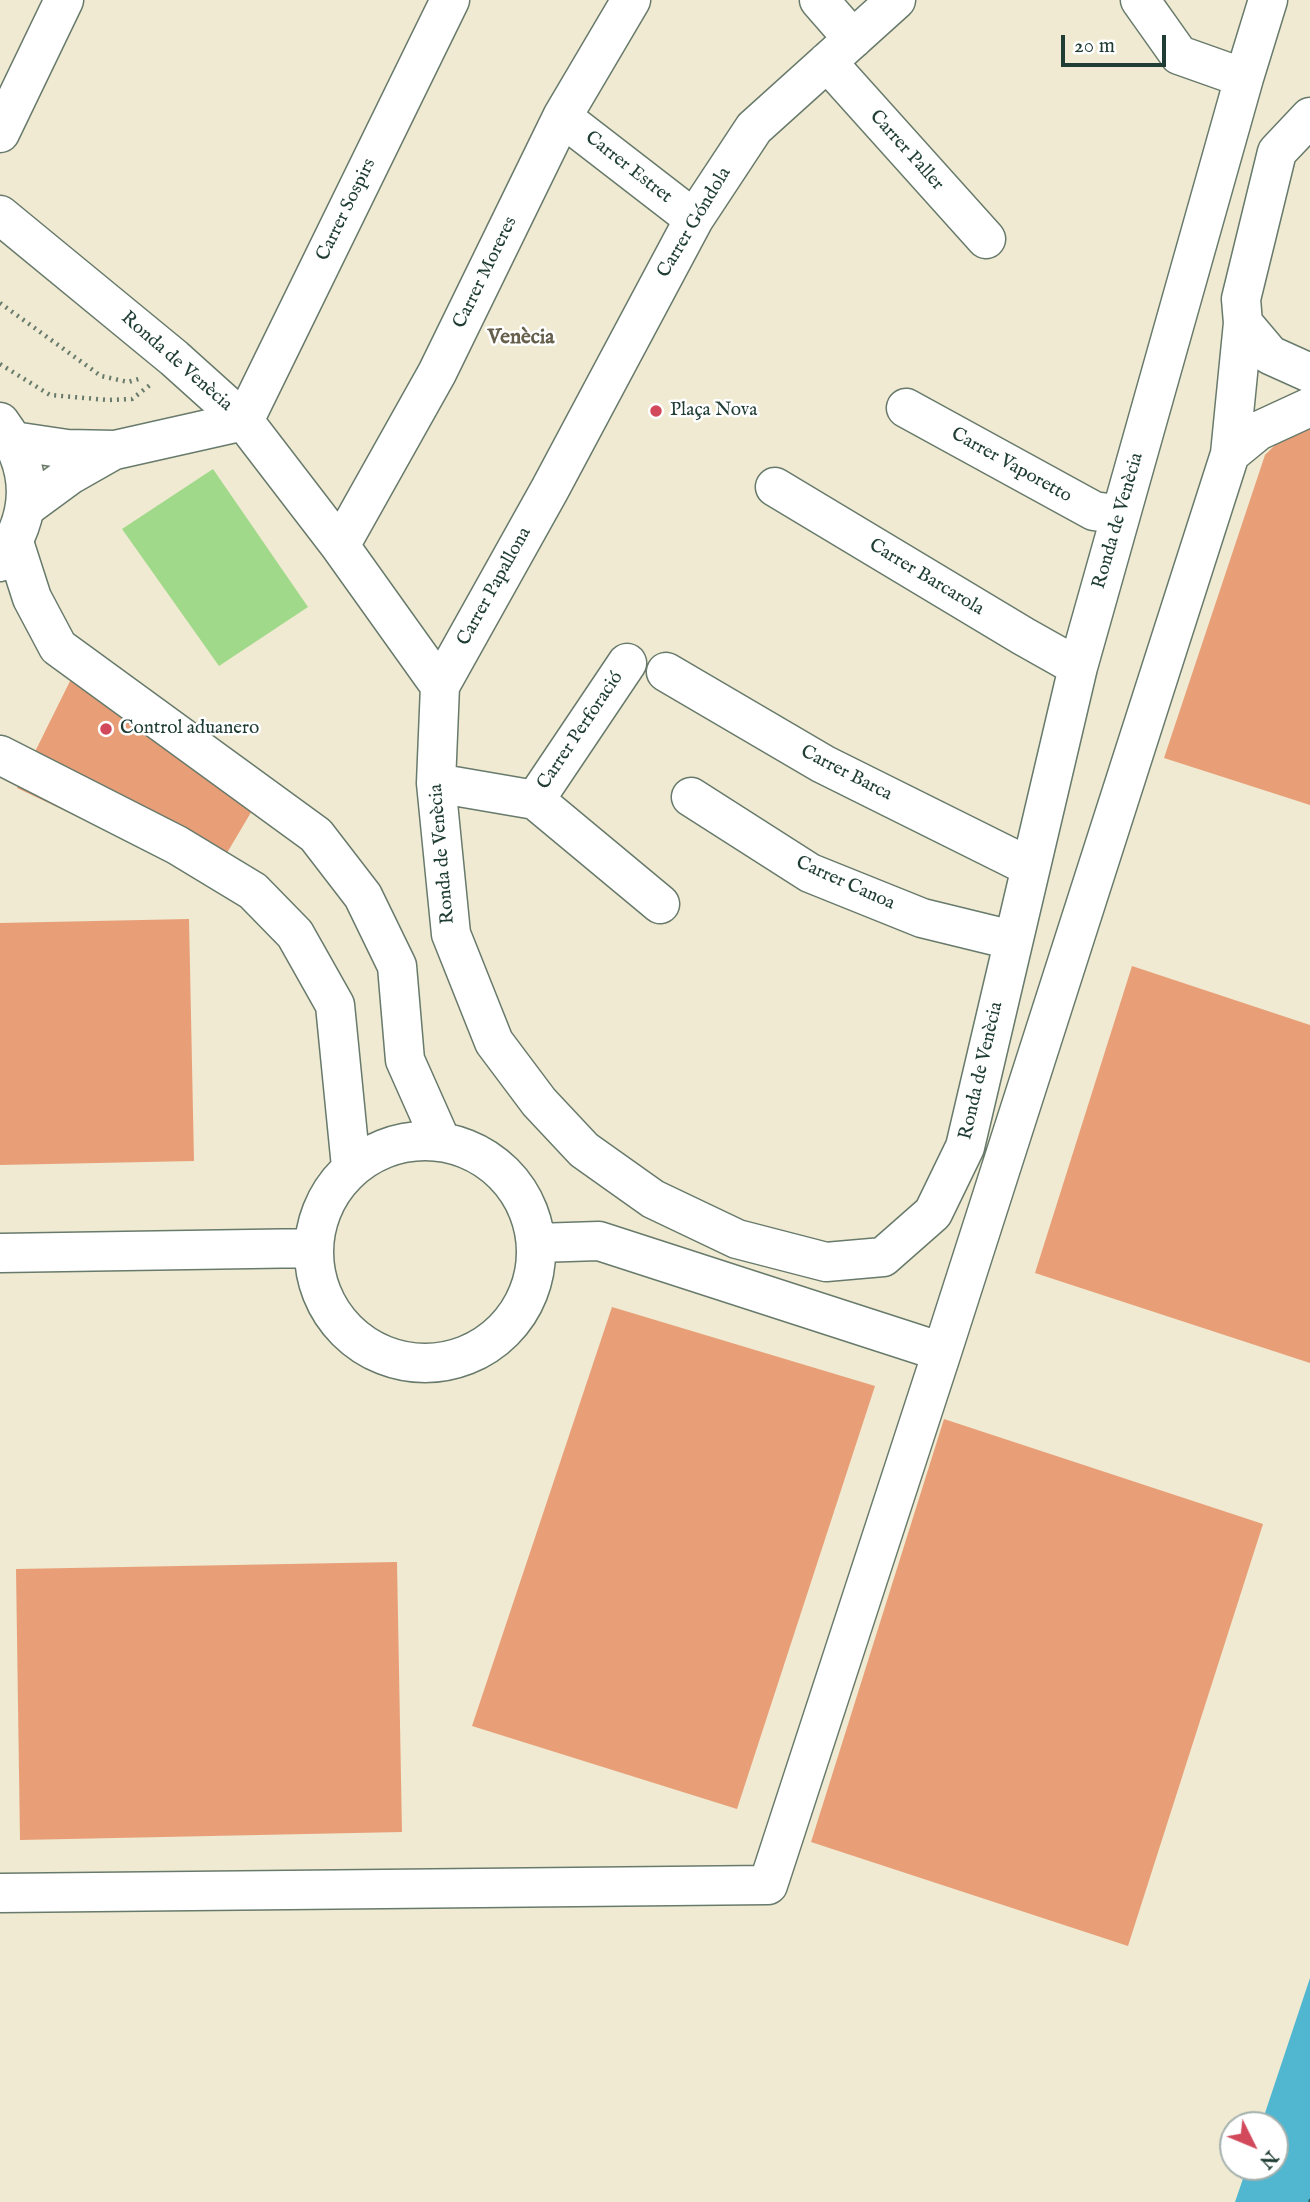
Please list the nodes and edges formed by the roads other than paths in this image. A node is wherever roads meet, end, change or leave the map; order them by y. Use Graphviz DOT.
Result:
graph roads {
  1 [pos="64,0"];
  2 [pos="631,0"];
  3 [pos="819,0"];
  4 [pos="896,0"];
  5 [pos="1140,0"];
  6 [pos="1268,0"];
  7 [pos="439,4"];
  8 [pos="840,50"];
  9 [pos="1244,78"];
  10 [pos="562,117"];
  11 [pos="1310,117"];
  12 [pos="0,133"];
  13 [pos="0,215"];
  14 [pos="694,219"];
  15 [pos="986,239"];
  16 [pos="1243,323"];
  17 [pos="1310,373"];
  18 [pos="1310,407"];
  19 [pos="905,408"];
  20 [pos="244,421"];
  21 [pos="7,431"];
  22 [pos="115,450"];
  23 [pos="1230,454"];
  24 [pos="775,487"];
  25 [pos="550,489"];
  26 [pos="1120,515"];
  27 [pos="13,538"];
  28 [pos="340,546"];
  29 [pos="627,663"];
  30 [pos="1078,667"];
  31 [pos="666,673"];
  32 [pos="440,685"];
  33 [pos="0,755"];
  34 [pos="436,783"];
  35 [pos="691,797"];
  36 [pos="535,800"];
  37 [pos="1030,867"];
  38 [pos="660,904"];
  39 [pos="1012,940"];
  40 [pos="441,1141"];
  41 [pos="351,1167"];
  42 [pos="537,1243"];
  43 [pos="313,1248"];
  44 [pos="0,1252"];
  45 [pos="942,1352"];
  46 [pos="0,1893"];
  1 -- 12 [label="main road"];
  2 -- 10 [label="main road, Carrer Moreres"];
  3 -- 8 [label="main road, Carrer Paller"];
  4 -- 8 [label="main road, Carrer Góndola"];
  5 -- 9 [label="main road"];
  6 -- 9 [label="main road, Ronda de Venècia"];
  7 -- 20 [label="main road, Carrer Sospirs"];
  8 -- 14 [label="main road, Carrer Góndola"];
  8 -- 15 [label="main road, Carrer Paller"];
  9 -- 26 [label="main road, Ronda de Venècia"];
  10 -- 14 [label="main road, Carrer Estret"];
  10 -- 28 [label="main road, Carrer Moreres"];
  11 -- 16 [label="main road"];
  13 -- 20 [label="main road, Ronda de Venècia"];
  14 -- 25 [label="main road, Carrer Góndola"];
  16 -- 17 [label="main road"];
  16 -- 23 [label="main road"];
  18 -- 23 [label="main road"];
  19 -- 26 [label="main road, Carrer Vaporetto"];
  20 -- 22 [label="main road"];
  20 -- 28 [label="main road, Ronda de Venècia"];
  21 -- 22 [label="main road"];
  21 -- 27 [label="main road"];
  22 -- 27 [label="main road"];
  23 -- 45 [label="main road"];
  24 -- 30 [label="main road, Carrer Barcarola"];
  25 -- 32 [label="main road, Carrer Papallona"];
  26 -- 30 [label="main road, Ronda de Venècia"];
  27 -- 40 [label="main road"];
  28 -- 32 [label="main road, Ronda de Venècia"];
  29 -- 36 [label="main road, Carrer Perforació"];
  30 -- 37 [label="main road, Ronda de Venècia"];
  31 -- 37 [label="main road, Carrer Barca"];
  32 -- 34 [label="main road, Ronda de Venècia"];
  33 -- 41 [label="main road"];
  34 -- 36 [label="main road"];
  34 -- 39 [label="main road, Ronda de Venècia"];
  35 -- 39 [label="main road, Carrer Canoa"];
  36 -- 38 [label="main road"];
  37 -- 39 [label="main road, Ronda de Venècia"];
  40 -- 41 [label="main road"];
  40 -- 42 [label="main road"];
  41 -- 43 [label="main road"];
  42 -- 43 [label="main road"];
  42 -- 45 [label="main road"];
  43 -- 44 [label="main road"];
  45 -- 46 [label="main road"];
}
